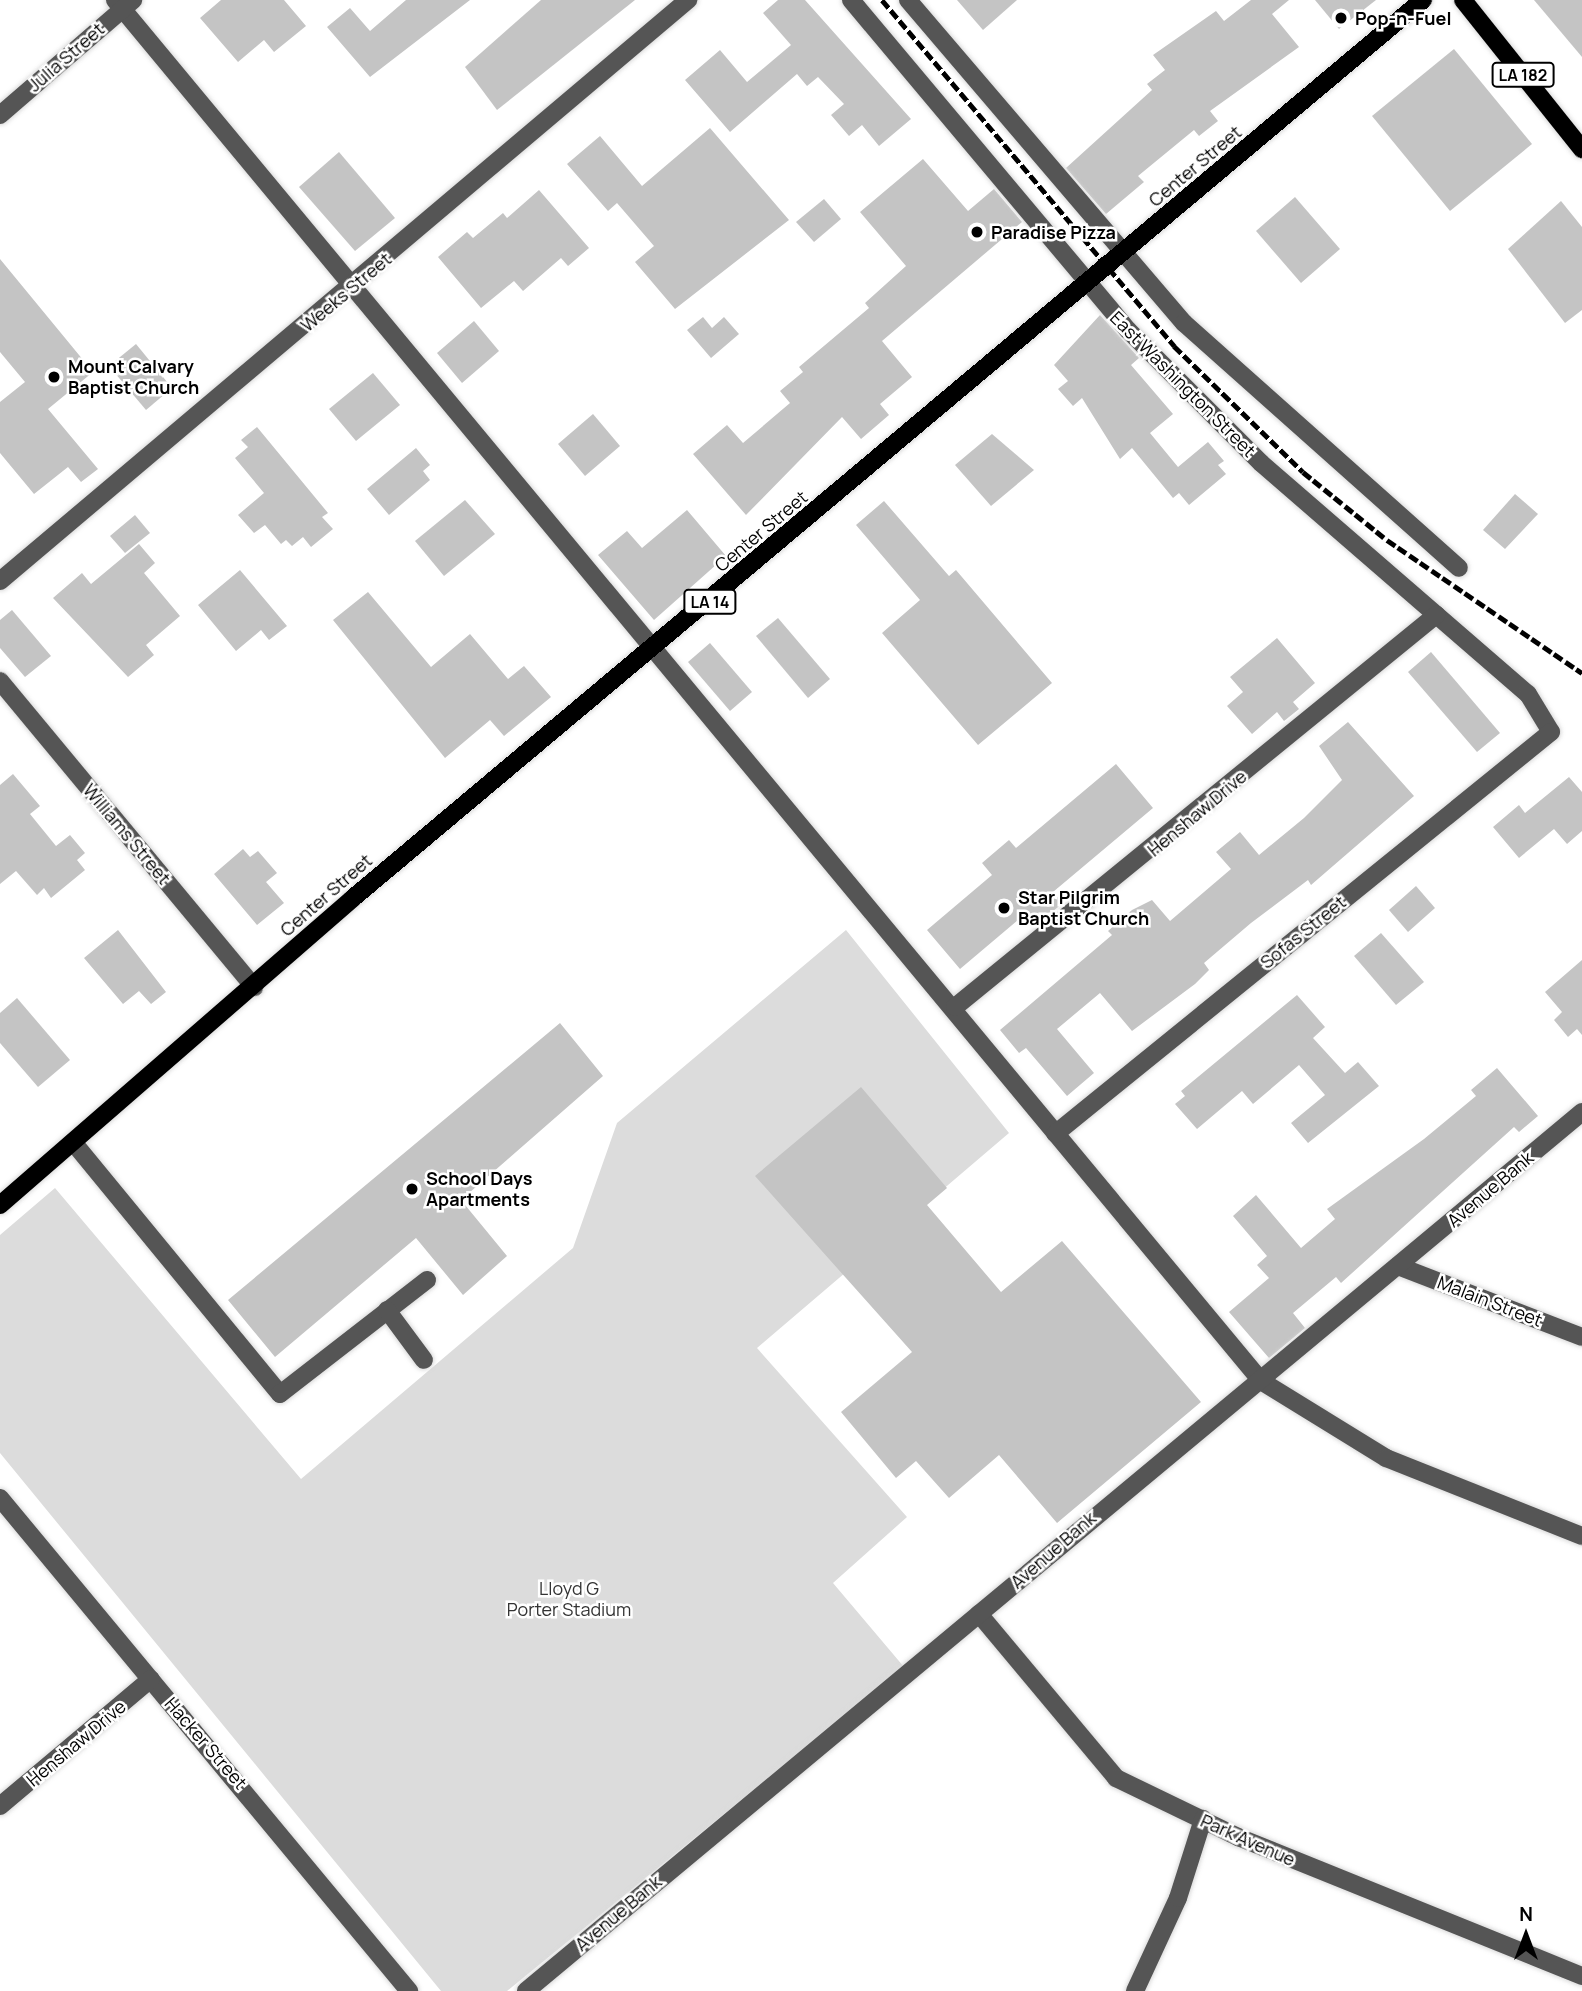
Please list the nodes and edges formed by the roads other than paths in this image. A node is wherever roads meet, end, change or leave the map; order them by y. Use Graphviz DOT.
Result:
graph roads {
  1 [pos="688,0"];
  2 [pos="851,0"];
  3 [pos="908,0"];
  4 [pos="1423,0"];
  5 [pos="1463,0"];
  6 [pos="123,3"];
  7 [pos="0,115"];
  8 [pos="1582,149"];
  9 [pos="1122,255"];
  10 [pos="1086,284"];
  11 [pos="349,290"];
  12 [pos="1459,568"];
  13 [pos="0,581"];
  14 [pos="1436,615"];
  15 [pos="650,653"];
  16 [pos="0,681"];
  17 [pos="1551,732"];
  18 [pos="254,986"];
  19 [pos="955,1007"];
  20 [pos="1582,1112"];
  21 [pos="1055,1135"];
  22 [pos="73,1142"];
  23 [pos="0,1205"];
  24 [pos="1398,1266"];
  25 [pos="426,1279"];
  26 [pos="387,1310"];
  27 [pos="1582,1337"];
  28 [pos="424,1360"];
  29 [pos="1261,1381"];
  30 [pos="0,1499"];
  31 [pos="1582,1536"];
  32 [pos="979,1614"];
  33 [pos="151,1679"];
  34 [pos="0,1806"];
  35 [pos="1203,1819"];
  36 [pos="1582,1976"];
  37 [pos="409,1991"];
  38 [pos="526,1991"];
  39 [pos="1135,1991"];
  1 -- 11 [label="street, Weeks Street"];
  2 -- 10 [label="street, East Washington Street"];
  3 -- 9 [label="street"];
  4 -- 9 [label="main road, Center Street / LA 14"];
  5 -- 8 [label="main road, LA 182"];
  6 -- 7 [label="street, Julia Street"];
  6 -- 11 [label="street"];
  9 -- 10 [label="main road, Center Street / LA 14"];
  9 -- 12 [label="street"];
  10 -- 14 [label="street, East Washington Street"];
  10 -- 15 [label="main road, Center Street / LA 14"];
  11 -- 13 [label="street, Weeks Street"];
  11 -- 15 [label="street"];
  14 -- 17 [label="street, East Washington Street"];
  14 -- 19 [label="street, Henshaw Drive"];
  15 -- 18 [label="main road, Center Street / LA 14"];
  15 -- 19 [label="street"];
  16 -- 18 [label="street, Williams Street"];
  17 -- 21 [label="street, Sofas Street"];
  18 -- 22 [label="main road, Center Street / LA 14"];
  19 -- 21 [label="street"];
  20 -- 24 [label="street, Avenue Bank"];
  21 -- 29 [label="street"];
  22 -- 23 [label="main road, Center Street / LA 14"];
  22 -- 26 [label="street"];
  24 -- 27 [label="street, Malain Street"];
  24 -- 29 [label="street, Avenue Bank"];
  25 -- 26 [label="street"];
  26 -- 28 [label="street"];
  29 -- 31 [label="street"];
  29 -- 32 [label="street, Avenue Bank"];
  30 -- 33 [label="street, Hacker Street"];
  32 -- 35 [label="street, Park Avenue"];
  32 -- 38 [label="street, Avenue Bank"];
  33 -- 34 [label="street, Henshaw Drive"];
  33 -- 37 [label="street, Hacker Street"];
  35 -- 36 [label="street, Park Avenue"];
  35 -- 39 [label="street"];
}
